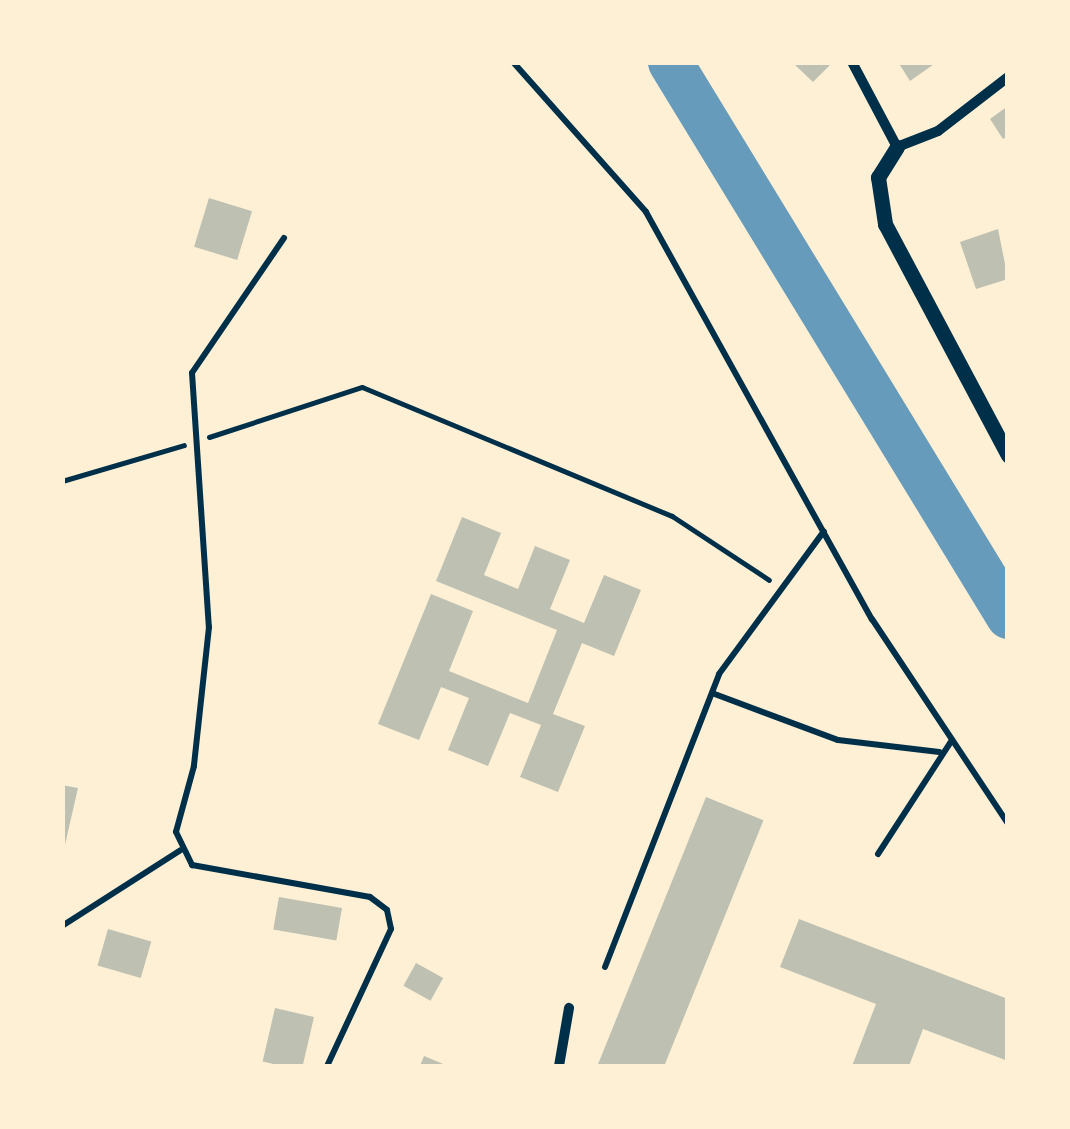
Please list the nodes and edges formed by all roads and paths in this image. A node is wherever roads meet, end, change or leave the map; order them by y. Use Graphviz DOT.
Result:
graph roads {
  1 [pos="514,62"];
  2 [pos="852,62"];
  3 [pos="1008,77"];
  4 [pos="896,147"];
  5 [pos="284,238"];
  6 [pos="202,440"];
  7 [pos="1008,455"];
  8 [pos="62,481"];
  9 [pos="824,530"];
  10 [pos="779,588"];
  11 [pos="712,693"];
  12 [pos="952,740"];
  13 [pos="939,752"];
  14 [pos="1008,824"];
  15 [pos="180,850"];
  16 [pos="878,854"];
  17 [pos="62,926"];
  18 [pos="605,967"];
  19 [pos="569,1008"];
  20 [pos="327,1066"];
  21 [pos="559,1066"];
  1 -- 9 [label="lane"];
  2 -- 4 [label="street"];
  3 -- 4 [label="street"];
  4 -- 7 [label="street"];
  5 -- 6 [label="lane"];
  6 -- 8 [label="path"];
  6 -- 10 [label="path"];
  6 -- 15 [label="lane"];
  9 -- 10 [label="lane"];
  9 -- 12 [label="lane"];
  10 -- 11 [label="lane"];
  11 -- 13 [label="lane"];
  11 -- 18 [label="lane"];
  12 -- 13 [label="lane"];
  12 -- 14 [label="lane"];
  13 -- 16 [label="lane"];
  15 -- 17 [label="lane"];
  15 -- 20 [label="lane"];
  19 -- 21 [label="street"];
}
